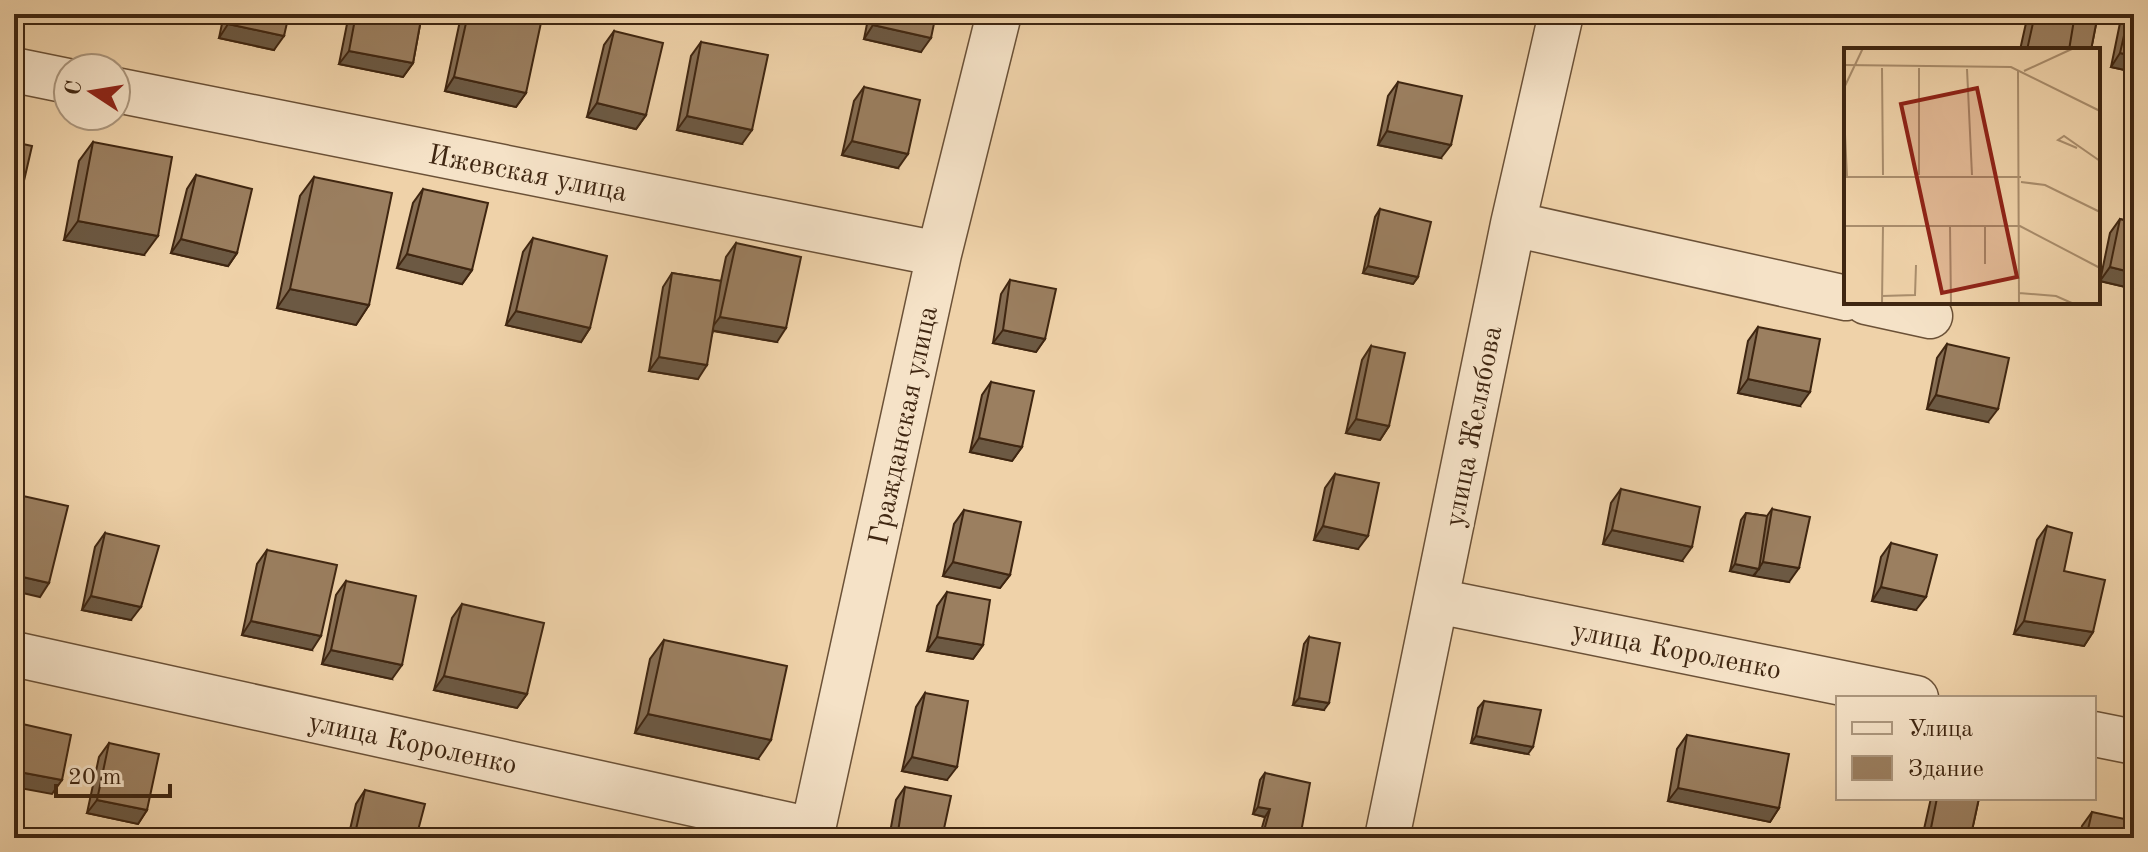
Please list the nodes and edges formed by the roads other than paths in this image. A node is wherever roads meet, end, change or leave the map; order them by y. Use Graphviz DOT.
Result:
graph roads {
  1 [pos="999,14"];
  2 [pos="1561,14"];
  3 [pos="14,70"];
  4 [pos="52,78"];
  5 [pos="132,93"];
  6 [pos="1513,224"];
  7 [pos="939,254"];
  8 [pos="1844,298"];
  9 [pos="1875,304"];
  10 [pos="1930,316"];
  11 [pos="1437,601"];
  12 [pos="14,654"];
  13 [pos="1906,696"];
  14 [pos="2096,734"];
  15 [pos="2134,742"];
  16 [pos="812,834"];
  17 [pos="1387,838"];
  1 -- 7 [label="street, Гражданская улица"];
  2 -- 6 [label="street, улица Желябова"];
  3 -- 4 [label="street"];
  5 -- 7 [label="street, Ижевская улица"];
  6 -- 8 [label="street"];
  6 -- 11 [label="street, улица Желябова"];
  7 -- 16 [label="street, Гражданская улица"];
  9 -- 10 [label="street"];
  11 -- 13 [label="street, улица Короленко"];
  11 -- 17 [label="street, улица Желябова"];
  12 -- 16 [label="street, улица Короленко"];
  14 -- 15 [label="street"];
}
